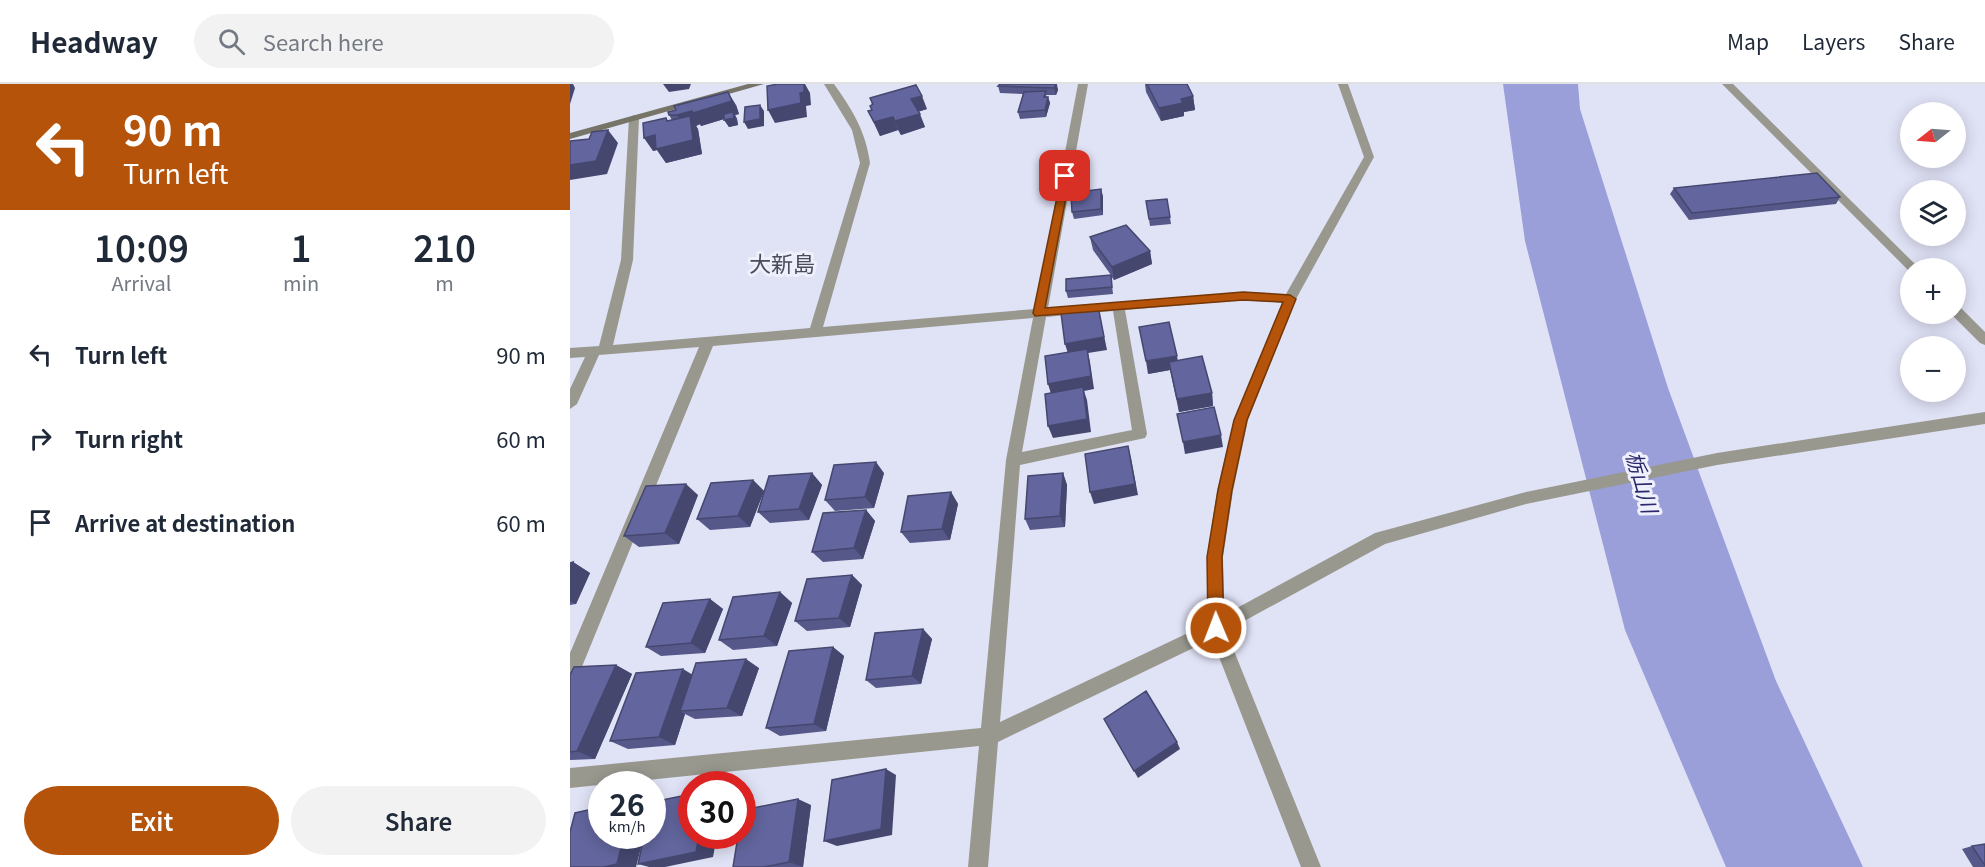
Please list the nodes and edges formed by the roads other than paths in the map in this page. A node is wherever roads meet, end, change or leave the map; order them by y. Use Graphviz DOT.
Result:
graph roads {
  1 [pos="759,84"];
  2 [pos="829,84"];
  3 [pos="1083,84"];
  4 [pos="1343,84"];
  5 [pos="1727,84"];
  6 [pos="634,118"];
  7 [pos="570,136"];
  8 [pos="1903,258"];
  9 [pos="1290,299"];
  10 [pos="1118,306"];
  11 [pos="1039,313"];
  12 [pos="1966,321"];
  13 [pos="815,333"];
  14 [pos="1985,340"];
  15 [pos="708,342"];
  16 [pos="600,351"];
  17 [pos="570,353"];
  18 [pos="570,404"];
  19 [pos="1985,418"];
  20 [pos="1013,460"];
  21 [pos="1216,628"];
  22 [pos="570,674"];
  23 [pos="990,736"];
  24 [pos="570,778"];
  25 [pos="978,867"];
  26 [pos="1311,867"];
  1 -- 6 [label="street"];
  2 -- 13 [label="street"];
  3 -- 11 [label="street"];
  4 -- 9 [label="street"];
  5 -- 8 [label="street"];
  6 -- 7 [label="street"];
  6 -- 16 [label="street"];
  9 -- 10 [label="street"];
  9 -- 21 [label="street"];
  10 -- 11 [label="street"];
  10 -- 20 [label="street"];
  11 -- 13 [label="street"];
  11 -- 20 [label="street"];
  12 -- 14 [label="street"];
  13 -- 15 [label="street"];
  15 -- 16 [label="street"];
  15 -- 22 [label="street"];
  16 -- 17 [label="street"];
  16 -- 18 [label="street"];
  19 -- 21 [label="street"];
  20 -- 23 [label="street"];
  21 -- 23 [label="street"];
  21 -- 26 [label="street"];
  23 -- 24 [label="street"];
  23 -- 25 [label="street"];
}
